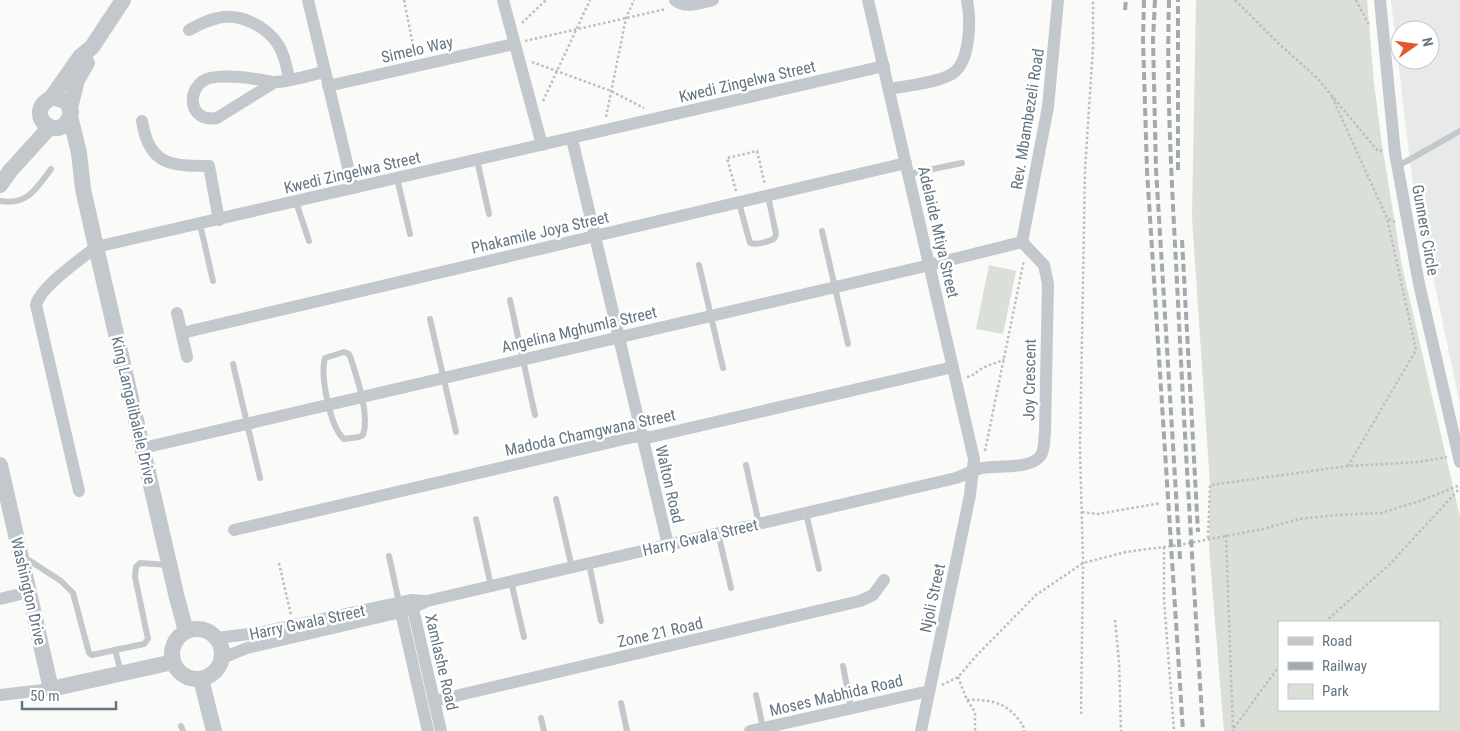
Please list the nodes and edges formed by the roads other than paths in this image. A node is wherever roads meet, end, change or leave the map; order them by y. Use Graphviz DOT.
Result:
graph roads {
  1 [pos="123,0"];
  2 [pos="308,0"];
  3 [pos="503,0"];
  4 [pos="713,0"];
  5 [pos="868,0"];
  6 [pos="967,0"];
  7 [pos="1058,0"];
  8 [pos="1380,0"];
  9 [pos="677,2"];
  10 [pos="189,30"];
  11 [pos="514,44"];
  12 [pos="92,47"];
  13 [pos="884,66"];
  14 [pos="324,72"];
  15 [pos="289,79"];
  16 [pos="275,82"];
  17 [pos="328,86"];
  18 [pos="889,89"];
  19 [pos="51,98"];
  20 [pos="70,112"];
  21 [pos="40,114"];
  22 [pos="142,121"];
  23 [pos="53,128"];
  24 [pos="1460,131"];
  25 [pos="572,139"];
  26 [pos="542,145"];
  27 [pos="478,160"];
  28 [pos="962,164"];
  29 [pos="1398,166"];
  30 [pos="907,168"];
  31 [pos="51,169"];
  32 [pos="10,171"];
  33 [pos="397,178"];
  34 [pos="0,186"];
  35 [pos="353,188"];
  36 [pos="83,189"];
  37 [pos="767,192"];
  38 [pos="738,199"];
  39 [pos="0,200"];
  40 [pos="296,202"];
  41 [pos="489,214"];
  42 [pos="219,220"];
  43 [pos="200,224"];
  44 [pos="822,231"];
  45 [pos="410,234"];
  46 [pos="595,236"];
  47 [pos="309,241"];
  48 [pos="1025,244"];
  49 [pos="96,247"];
  50 [pos="930,265"];
  51 [pos="699,266"];
  52 [pos="213,281"];
  53 [pos="835,286"];
  54 [pos="510,300"];
  55 [pos="177,313"];
  56 [pos="711,315"];
  57 [pos="430,319"];
  58 [pos="182,332"];
  59 [pos="619,337"];
  60 [pos="848,344"];
  61 [pos="188,356"];
  62 [pos="523,359"];
  63 [pos="234,364"];
  64 [pos="953,367"];
  65 [pos="723,368"];
  66 [pos="444,378"];
  67 [pos="362,396"];
  68 [pos="327,404"];
  69 [pos="536,415"];
  70 [pos="247,424"];
  71 [pos="456,432"];
  72 [pos="642,437"];
  73 [pos="142,448"];
  74 [pos="1459,458"];
  75 [pos="0,465"];
  76 [pos="746,465"];
  77 [pos="978,470"];
  78 [pos="260,478"];
  79 [pos="80,491"];
  80 [pos="556,499"];
  81 [pos="4,505"];
  82 [pos="806,513"];
  83 [pos="476,519"];
  84 [pos="759,524"];
  85 [pos="234,530"];
  86 [pos="718,533"];
  87 [pos="668,545"];
  88 [pos="21,555"];
  89 [pos="390,556"];
  90 [pos="589,564"];
  91 [pos="169,565"];
  92 [pos="572,568"];
  93 [pos="819,569"];
  94 [pos="884,580"];
  95 [pos="511,581"];
  96 [pos="491,586"];
  97 [pos="731,588"];
  98 [pos="29,592"];
  99 [pos="0,599"];
  100 [pos="406,606"];
  101 [pos="601,621"];
  102 [pos="186,631"];
  103 [pos="217,638"];
  104 [pos="524,638"];
  105 [pos="115,650"];
  106 [pos="222,658"];
  107 [pos="173,662"];
  108 [pos="843,666"];
  109 [pos="122,674"];
  110 [pos="202,679"];
  111 [pos="930,688"];
  112 [pos="52,689"];
  113 [pos="0,695"];
  114 [pos="756,696"];
  115 [pos="434,701"];
  116 [pos="621,703"];
  117 [pos="851,708"];
  118 [pos="541,718"];
  119 [pos="764,728"];
  120 [pos="214,731"];
  121 [pos="428,731"];
  122 [pos="441,731"];
  123 [pos="544,731"];
  124 [pos="627,731"];
  125 [pos="750,731"];
  126 [pos="921,731"];
  1 -- 12 [label="street, King Langalibalele Drive"];
  2 -- 14 [label="street"];
  3 -- 11 [label="street"];
  4 -- 9 [label="street"];
  5 -- 13 [label="street, Adelaide Mtiya Street"];
  6 -- 18 [label="street"];
  7 -- 48 [label="street, Rev. Mbambezeli Road"];
  8 -- 29 [label="street, Gunners Circle"];
  10 -- 15 [label="street"];
  11 -- 17 [label="street, Simelo Way"];
  11 -- 26 [label="street"];
  12 -- 19 [label="street, King Langalibalele Drive"];
  12 -- 20 [label="street, King Langalibalele Drive"];
  13 -- 18 [label="street, Adelaide Mtiya Street"];
  13 -- 25 [label="street, Kwedi Zingelwa Street"];
  14 -- 15 [label="street"];
  14 -- 17 [label="street"];
  15 -- 16 [label="street"];
  16 -- 16 [label="street"];
  17 -- 35 [label="street"];
  18 -- 30 [label="street, Adelaide Mtiya Street"];
  19 -- 20 [label="street"];
  19 -- 21 [label="street"];
  20 -- 23 [label="street"];
  20 -- 36 [label="street, King Langalibalele Drive"];
  21 -- 23 [label="street"];
  21 -- 32 [label="street"];
  22 -- 42 [label="street"];
  23 -- 32 [label="street"];
  23 -- 36 [label="street, King Langalibalele Drive"];
  24 -- 29 [label="lane"];
  25 -- 26 [label="street, Kwedi Zingelwa Street"];
  25 -- 46 [label="street, Walton Road"];
  26 -- 27 [label="street, Kwedi Zingelwa Street"];
  27 -- 33 [label="street, Kwedi Zingelwa Street"];
  27 -- 41 [label="lane"];
  28 -- 30 [label="lane"];
  29 -- 74 [label="street, Gunners Circle"];
  30 -- 37 [label="street, Phakamile Joya Street"];
  30 -- 50 [label="street, Adelaide Mtiya Street"];
  31 -- 39 [label="lane"];
  32 -- 34 [label="street"];
  33 -- 35 [label="street, Kwedi Zingelwa Street"];
  33 -- 45 [label="lane"];
  35 -- 40 [label="street, Kwedi Zingelwa Street"];
  36 -- 49 [label="street, King Langalibalele Drive"];
  37 -- 38 [label="street, Phakamile Joya Street"];
  37 -- 38 [label="lane"];
  38 -- 46 [label="street, Phakamile Joya Street"];
  40 -- 42 [label="street, Kwedi Zingelwa Street"];
  40 -- 47 [label="lane"];
  42 -- 43 [label="street, Kwedi Zingelwa Street"];
  43 -- 49 [label="street, Kwedi Zingelwa Street"];
  43 -- 52 [label="lane"];
  44 -- 53 [label="lane"];
  46 -- 58 [label="street, Phakamile Joya Street"];
  46 -- 59 [label="street, Walton Road"];
  48 -- 50 [label="street, Angelina Mghumla Street"];
  48 -- 77 [label="street, Joy Crescent"];
  49 -- 73 [label="street, King Langalibalele Drive"];
  49 -- 79 [label="street, Kwedi Zingelwa Street"];
  50 -- 53 [label="street, Angelina Mghumla Street"];
  50 -- 64 [label="street, Adelaide Mtiya Street"];
  51 -- 56 [label="lane"];
  53 -- 56 [label="street, Angelina Mghumla Street"];
  53 -- 60 [label="lane"];
  54 -- 62 [label="lane"];
  55 -- 58 [label="street"];
  56 -- 59 [label="street, Angelina Mghumla Street"];
  56 -- 65 [label="lane"];
  57 -- 66 [label="lane"];
  58 -- 61 [label="street"];
  59 -- 62 [label="street, Angelina Mghumla Street"];
  59 -- 72 [label="street, Walton Road"];
  62 -- 66 [label="street, Angelina Mghumla Street"];
  62 -- 69 [label="lane"];
  63 -- 70 [label="lane"];
  64 -- 72 [label="street, Madoda Chamgwana Street"];
  64 -- 77 [label="street, Adelaide Mtiya Street"];
  66 -- 67 [label="street, Angelina Mghumla Street"];
  66 -- 71 [label="lane"];
  67 -- 68 [label="street, Angelina Mghumla Street"];
  67 -- 68 [label="lane"];
  67 -- 68 [label="lane"];
  68 -- 70 [label="street, Angelina Mghumla Street"];
  70 -- 73 [label="street, Angelina Mghumla Street"];
  70 -- 78 [label="lane"];
  72 -- 85 [label="street, Madoda Chamgwana Street"];
  72 -- 87 [label="street, Walton Road"];
  73 -- 91 [label="street, King Langalibalele Drive"];
  75 -- 81 [label="street, Washington Drive"];
  76 -- 84 [label="lane"];
  77 -- 82 [label="street, Harry Gwala Street"];
  77 -- 111 [label="street, Njoli Street"];
  80 -- 92 [label="lane"];
  81 -- 88 [label="street, Washington Drive"];
  82 -- 84 [label="street, Harry Gwala Street"];
  82 -- 93 [label="lane"];
  83 -- 96 [label="lane"];
  84 -- 86 [label="street, Harry Gwala Street"];
  86 -- 87 [label="street, Harry Gwala Street"];
  86 -- 97 [label="lane"];
  87 -- 90 [label="street, Harry Gwala Street"];
  88 -- 98 [label="street, Washington Drive"];
  88 -- 105 [label="lane"];
  89 -- 100 [label="lane"];
  90 -- 92 [label="street, Harry Gwala Street"];
  90 -- 101 [label="lane"];
  91 -- 102 [label="street, King Langalibalele Drive"];
  91 -- 105 [label="lane"];
  92 -- 95 [label="street, Harry Gwala Street"];
  94 -- 115 [label="street, Zone 21 Road"];
  95 -- 96 [label="street, Harry Gwala Street"];
  95 -- 104 [label="lane"];
  96 -- 100 [label="street, Harry Gwala Street"];
  98 -- 99 [label="street"];
  98 -- 112 [label="street, Washington Drive"];
  100 -- 103 [label="street, Harry Gwala Street"];
  100 -- 106 [label="street, Harry Gwala Street"];
  100 -- 115 [label="street, Xamlashe Road"];
  100 -- 121 [label="street, Xamlashe Road"];
  102 -- 103 [label="street"];
  102 -- 107 [label="street"];
  103 -- 106 [label="street"];
  105 -- 109 [label="lane"];
  106 -- 110 [label="street"];
  107 -- 109 [label="street"];
  107 -- 110 [label="street"];
  108 -- 117 [label="lane"];
  109 -- 112 [label="street"];
  110 -- 120 [label="street"];
  111 -- 117 [label="street, Moses Mabhida Road"];
  111 -- 126 [label="street, Njoli Street"];
  112 -- 113 [label="street"];
  114 -- 119 [label="lane"];
  115 -- 122 [label="street, Xamlashe Road"];
  116 -- 124 [label="lane"];
  117 -- 119 [label="street, Moses Mabhida Road"];
  118 -- 123 [label="lane"];
  119 -- 125 [label="street, Moses Mabhida Road"];
}
